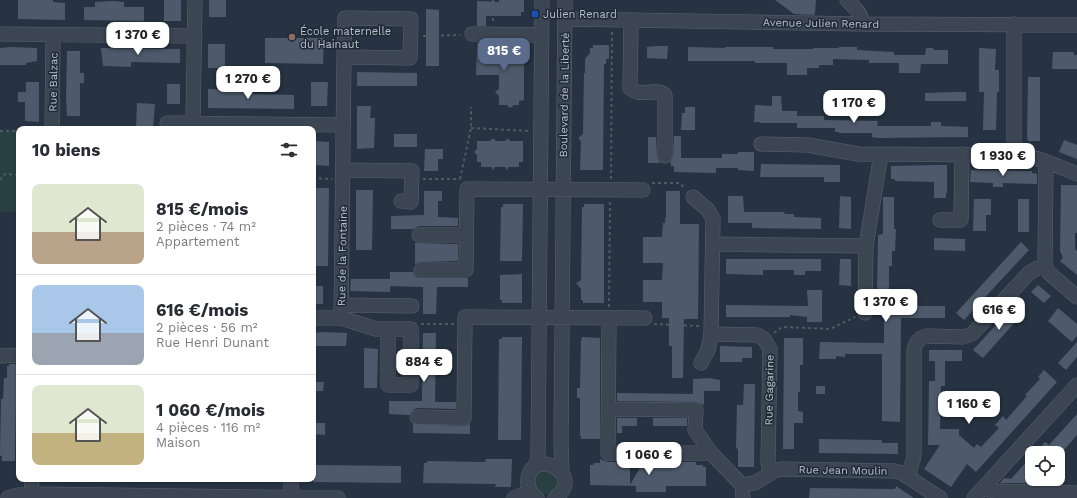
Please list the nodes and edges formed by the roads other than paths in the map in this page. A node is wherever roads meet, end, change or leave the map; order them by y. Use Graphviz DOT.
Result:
graph roads {
  1 [pos="195,0"];
  2 [pos="542,0"];
  3 [pos="565,0"];
  4 [pos="846,0"];
  5 [pos="565,19"];
  6 [pos="631,20"];
  7 [pos="862,24"];
  8 [pos="1014,24"];
  9 [pos="1077,25"];
  10 [pos="0,34"];
  11 [pos="472,34"];
  12 [pos="53,35"];
  13 [pos="542,35"];
  14 [pos="195,36"];
  15 [pos="344,57"];
  16 [pos="167,123"];
  17 [pos="193,123"];
  18 [pos="343,125"];
  19 [pos="52,126"];
  20 [pos="761,144"];
  21 [pos="881,154"];
  22 [pos="962,154"];
  23 [pos="1014,155"];
  24 [pos="665,156"];
  25 [pos="1046,162"];
  26 [pos="343,174"];
  27 [pos="1077,174"];
  28 [pos="540,190"];
  29 [pos="563,190"];
  30 [pos="643,190"];
  31 [pos="693,197"];
  32 [pos="401,202"];
  33 [pos="940,220"];
  34 [pos="419,235"];
  35 [pos="466,235"];
  36 [pos="713,244"];
  37 [pos="866,246"];
  38 [pos="1045,266"];
  39 [pos="421,270"];
  40 [pos="1077,297"];
  41 [pos="412,306"];
  42 [pos="341,312"];
  43 [pos="865,313"];
  44 [pos="316,317"];
  45 [pos="539,317"];
  46 [pos="562,318"];
  47 [pos="609,318"];
  48 [pos="644,318"];
  49 [pos="388,329"];
  50 [pos="711,334"];
  51 [pos="16,355"];
  52 [pos="0,356"];
  53 [pos="701,363"];
  54 [pos="1077,384"];
  55 [pos="608,409"];
  56 [pos="417,417"];
  57 [pos="711,452"];
  58 [pos="533,469"];
  59 [pos="562,474"];
  60 [pos="770,474"];
  61 [pos="908,476"];
  62 [pos="32,482"];
  63 [pos="291,482"];
  64 [pos="743,492"];
  65 [pos="978,493"];
  66 [pos="1077,493"];
  67 [pos="31,494"];
  68 [pos="533,495"];
  69 [pos="563,496"];
  70 [pos="76,497"];
  71 [pos="291,497"];
  72 [pos="8,498"];
  73 [pos="338,498"];
  74 [pos="514,498"];
  75 [pos="940,498"];
  1 -- 14 [label="street"];
  2 -- 13 [label="street, Boulevard de la Liberté"];
  3 -- 5 [label="street, Boulevard de la Liberté"];
  4 -- 7 [label="street"];
  5 -- 6 [label="street, Avenue Julien Renard"];
  5 -- 29 [label="street, Boulevard de la Liberté"];
  6 -- 7 [label="street, Avenue Julien Renard"];
  6 -- 24 [label="street"];
  7 -- 8 [label="street, Avenue Julien Renard"];
  8 -- 9 [label="street, Avenue Julien Renard"];
  8 -- 23 [label="street"];
  10 -- 12 [label="street"];
  11 -- 13 [label="street"];
  12 -- 14 [label="street"];
  12 -- 19 [label="street, Rue Balzac"];
  13 -- 28 [label="street, Boulevard de la Liberté"];
  14 -- 17 [label="street"];
  15 -- 15 [label="street, Rue de la Fontaine"];
  15 -- 18 [label="street, Rue de la Fontaine"];
  16 -- 17 [label="street"];
  17 -- 18 [label="street"];
  18 -- 26 [label="street, Rue de la Fontaine"];
  20 -- 21 [label="street"];
  21 -- 22 [label="street"];
  21 -- 37 [label="street"];
  22 -- 23 [label="street"];
  22 -- 33 [label="street"];
  23 -- 25 [label="street"];
  25 -- 27 [label="street"];
  25 -- 38 [label="street"];
  26 -- 32 [label="street"];
  26 -- 42 [label="street, Rue de la Fontaine"];
  28 -- 29 [label="street"];
  28 -- 35 [label="street"];
  28 -- 45 [label="street, Boulevard de la Liberté"];
  29 -- 30 [label="street"];
  29 -- 46 [label="street, Boulevard de la Liberté"];
  31 -- 36 [label="street"];
  34 -- 35 [label="street"];
  35 -- 39 [label="street"];
  36 -- 37 [label="street"];
  36 -- 50 [label="street"];
  37 -- 43 [label="street"];
  38 -- 40 [label="street"];
  38 -- 61 [label="street"];
  41 -- 42 [label="street"];
  42 -- 44 [label="street"];
  42 -- 49 [label="street, Rue de la Fontaine"];
  45 -- 46 [label="street"];
  45 -- 56 [label="street"];
  45 -- 58 [label="street, Boulevard de la Liberté"];
  46 -- 47 [label="street"];
  46 -- 59 [label="street, Boulevard de la Liberté"];
  47 -- 48 [label="street"];
  47 -- 55 [label="street"];
  49 -- 49 [label="street, Rue de la Fontaine"];
  50 -- 53 [label="street"];
  50 -- 60 [label="street, Rue Gagarine"];
  51 -- 52 [label="street"];
  54 -- 65 [label="street"];
  55 -- 57 [label="street"];
  55 -- 57 [label="street"];
  57 -- 64 [label="street"];
  58 -- 59 [label="street"];
  58 -- 68 [label="street, Boulevard de la Liberté"];
  59 -- 69 [label="street, Boulevard de la Liberté"];
  60 -- 61 [label="street, Rue Jean Moulin"];
  60 -- 64 [label="street, Rue Jean Moulin"];
  61 -- 75 [label="street, Rue Jean Moulin"];
  62 -- 67 [label="street"];
  63 -- 71 [label="street"];
  65 -- 66 [label="street"];
  67 -- 70 [label="street"];
  67 -- 72 [label="street"];
  68 -- 74 [label="street"];
  70 -- 71 [label="street"];
  71 -- 73 [label="street"];
}
